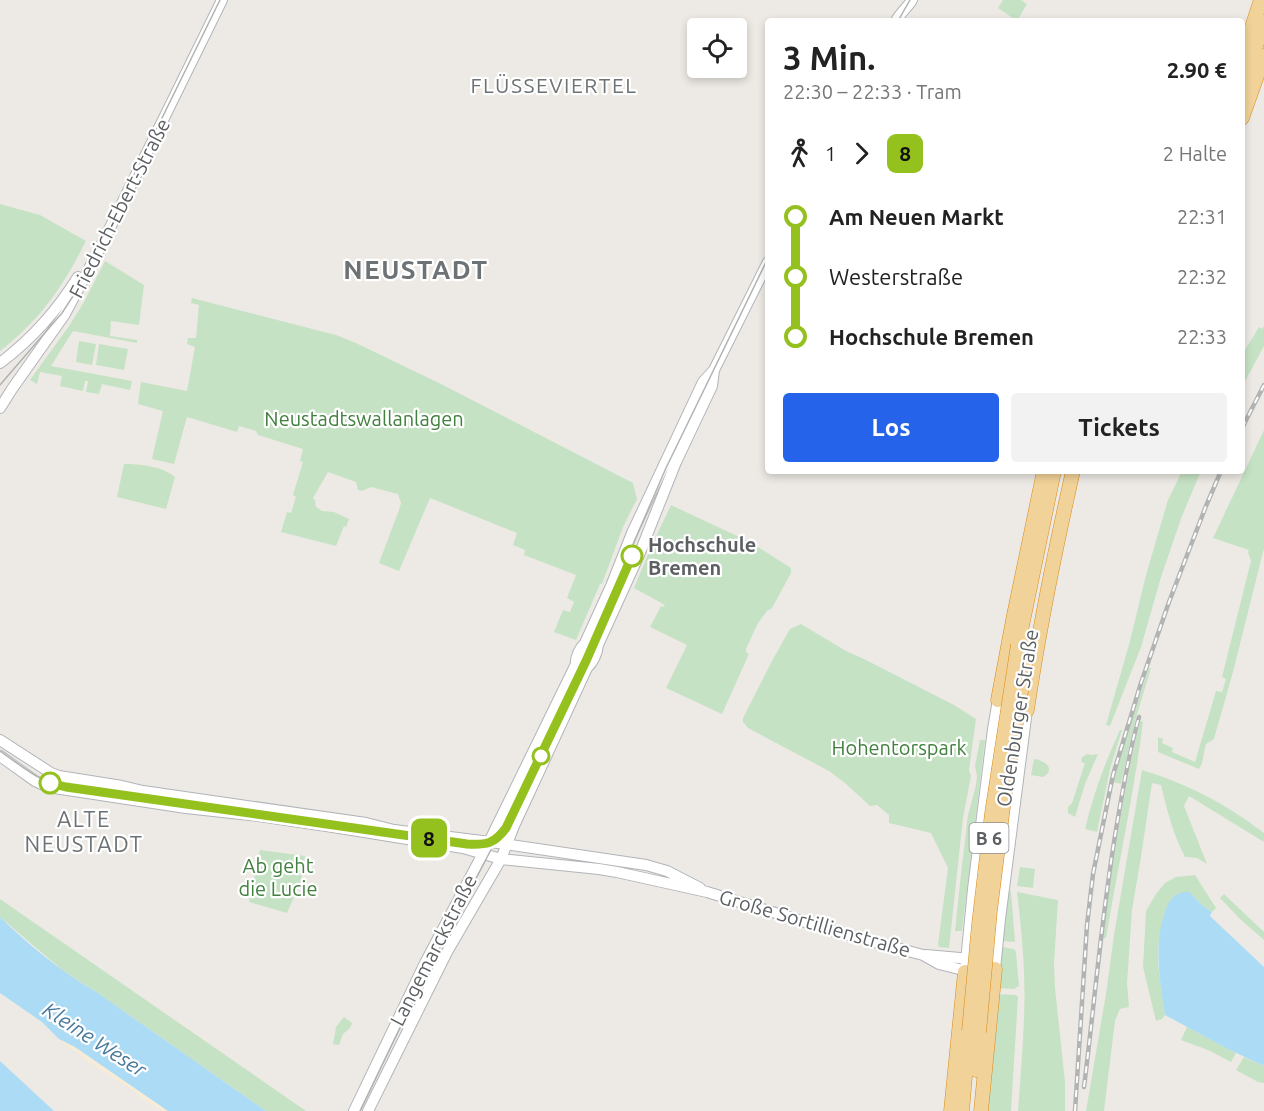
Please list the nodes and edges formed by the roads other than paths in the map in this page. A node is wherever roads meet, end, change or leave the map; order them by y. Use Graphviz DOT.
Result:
graph roads {
  1 [pos="214,0"];
  2 [pos="222,0"];
  3 [pos="912,0"];
  4 [pos="1251,0"];
  5 [pos="1261,0"];
  6 [pos="904,5"];
  7 [pos="1245,20"];
  8 [pos="1264,22"];
  9 [pos="1245,48"];
  10 [pos="1264,56"];
  11 [pos="1245,79"];
  12 [pos="1245,110"];
  13 [pos="765,268"];
  14 [pos="0,363"];
  15 [pos="714,370"];
  16 [pos="0,408"];
  17 [pos="1043,474"];
  18 [pos="1053,474"];
  19 [pos="1063,474"];
  20 [pos="1072,474"];
  21 [pos="1023,646"];
  22 [pos="998,700"];
  23 [pos="1025,717"];
  24 [pos="0,740"];
  25 [pos="0,756"];
  26 [pos="489,842"];
  27 [pos="508,844"];
  28 [pos="482,854"];
  29 [pos="501,859"];
  30 [pos="707,892"];
  31 [pos="965,965"];
  32 [pos="995,969"];
  33 [pos="974,1032"];
  34 [pos="354,1111"];
  35 [pos="368,1111"];
  36 [pos="951,1111"];
  37 [pos="962,1111"];
  38 [pos="972,1111"];
  39 [pos="981,1111"];
  1 -- 14 [label="main road, Friedrich-Ebert-Straße"];
  2 -- 16 [label="main road, Friedrich-Ebert-Straße"];
  3 -- 6 [label="main road"];
  4 -- 7 [label="highway"];
  5 -- 9 [label="highway"];
  8 -- 11 [label="highway"];
  10 -- 12 [label="highway"];
  13 -- 15 [label="main road, Langemarckstraße"];
  15 -- 26 [label="main road, Langemarckstraße"];
  15 -- 27 [label="main road, Langemarckstraße"];
  17 -- 22 [label="highway"];
  18 -- 21 [label="highway, Oldenburger Straße / B 6"];
  19 -- 21 [label="highway, Oldenburger Straße / B 6"];
  20 -- 23 [label="highway"];
  21 -- 33 [label="highway, Oldenburger Straße / B 6, bridge"];
  22 -- 31 [label="main road"];
  23 -- 32 [label="main road"];
  24 -- 26 [label="main road, Große Sortillienstraße"];
  25 -- 28 [label="main road, Große Sortillienstraße"];
  26 -- 27 [label="main road, Große Sortillienstraße"];
  26 -- 28 [label="main road, Langemarckstraße"];
  27 -- 29 [label="main road, Langemarckstraße"];
  27 -- 30 [label="main road, Große Sortillienstraße"];
  28 -- 29 [label="main road, Große Sortillienstraße"];
  28 -- 34 [label="main road, Langemarckstraße"];
  29 -- 30 [label="main road, Große Sortillienstraße"];
  29 -- 35 [label="main road, Langemarckstraße"];
  30 -- 31 [label="main road, Große Sortillienstraße"];
  31 -- 32 [label="main road, Große Sortillienstraße"];
  31 -- 36 [label="highway"];
  32 -- 39 [label="highway"];
  33 -- 37 [label="highway, Oldenburger Straße / B 6"];
  33 -- 38 [label="highway, Oldenburger Straße / B 6"];
}
